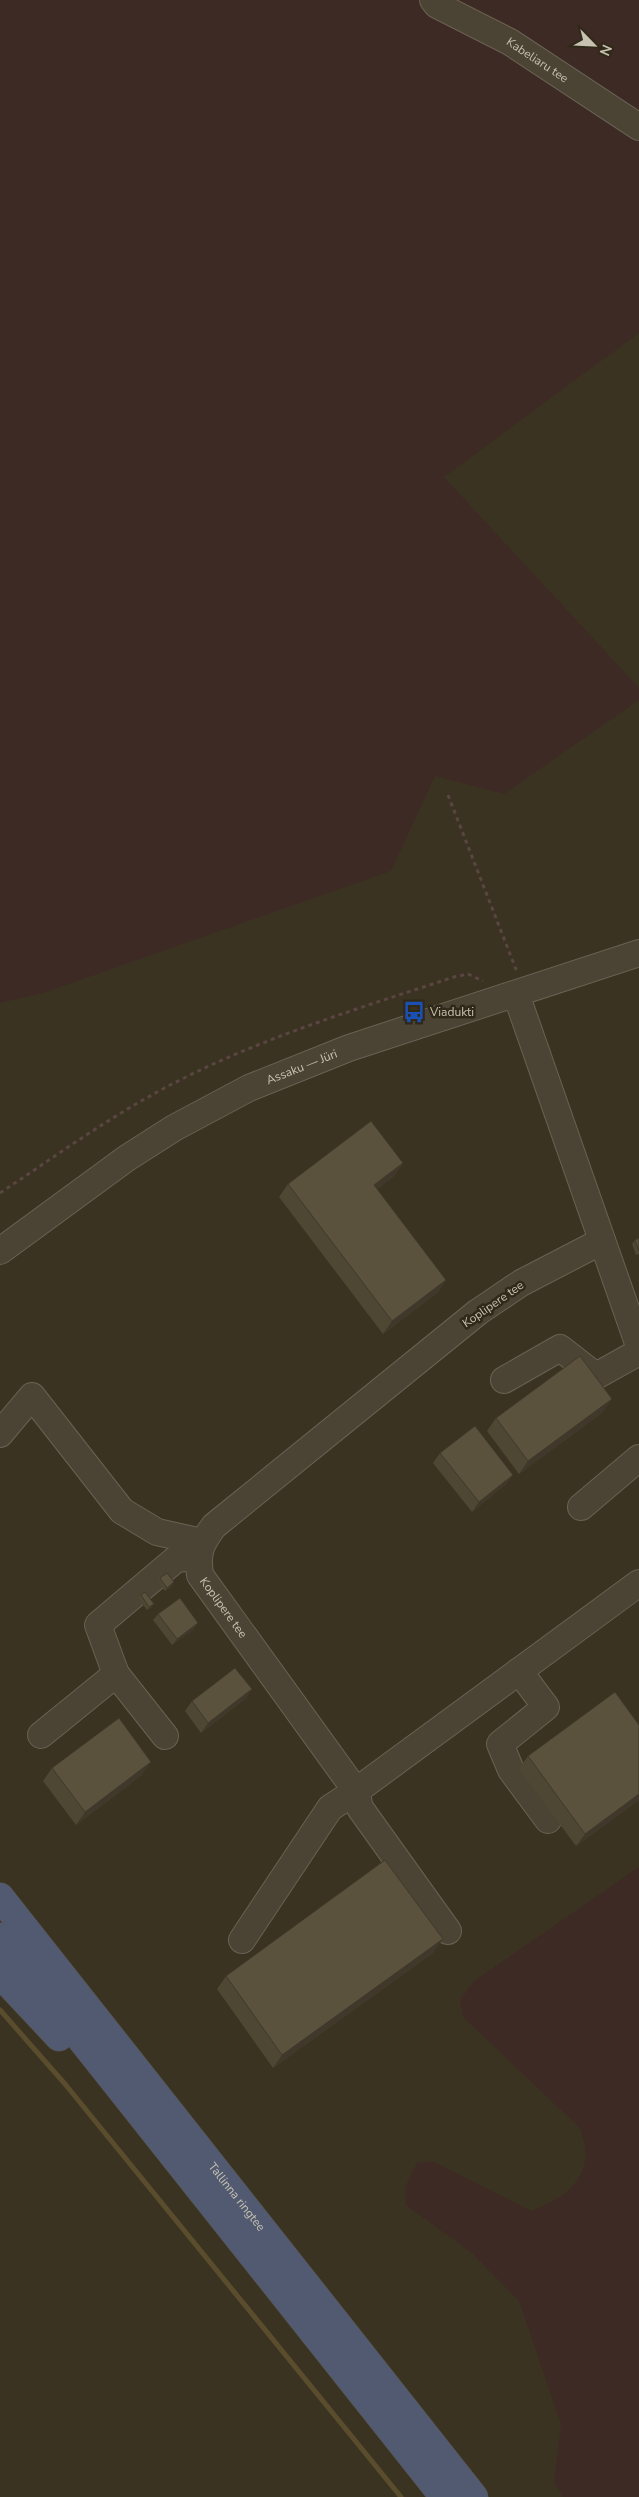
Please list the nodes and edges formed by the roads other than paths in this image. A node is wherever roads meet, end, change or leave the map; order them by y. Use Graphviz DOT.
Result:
graph roads {
  1 [pos="433,0"];
  2 [pos="639,127"];
  3 [pos="639,952"];
  4 [pos="513,995"];
  5 [pos="602,1241"];
  6 [pos="0,1251"];
  7 [pos="639,1346"];
  8 [pos="639,1352"];
  9 [pos="504,1380"];
  10 [pos="0,1434"];
  11 [pos="639,1458"];
  12 [pos="581,1508"];
  13 [pos="200,1550"];
  14 [pos="635,1595"];
  15 [pos="519,1671"];
  16 [pos="116,1674"];
  17 [pos="41,1735"];
  18 [pos="165,1736"];
  19 [pos="356,1790"];
  20 [pos="548,1820"];
  21 [pos="0,1883"];
  22 [pos="0,1898"];
  23 [pos="448,1931"];
  24 [pos="0,1937"];
  25 [pos="242,1940"];
  26 [pos="52,1963"];
  27 [pos="0,1974"];
  28 [pos="160,2119"];
  29 [pos="261,2266"];
  30 [pos="444,2497"];
  31 [pos="474,2497"];
  1 -- 2 [label="street, Kabeliaru tee"];
  3 -- 4 [label="street, Assaku — Jüri"];
  4 -- 5 [label="street"];
  4 -- 6 [label="street, Assaku — Jüri"];
  5 -- 7 [label="street"];
  5 -- 13 [label="street, Koplipere tee"];
  8 -- 9 [label="street"];
  10 -- 13 [label="street"];
  11 -- 12 [label="street"];
  13 -- 16 [label="street"];
  13 -- 19 [label="street, Koplipere tee"];
  14 -- 15 [label="street"];
  15 -- 19 [label="street"];
  15 -- 20 [label="street"];
  16 -- 17 [label="street"];
  16 -- 18 [label="street"];
  19 -- 23 [label="street, Koplipere tee"];
  19 -- 25 [label="street"];
  21 -- 26 [label="highway"];
  22 -- 26 [label="highway, Tallinna ringtee"];
  24 -- 28 [label="highway, Tallinna ringtee"];
  26 -- 28 [label="highway, Tallinna ringtee"];
  27 -- 29 [label="highway"];
  28 -- 29 [label="highway, Tallinna ringtee"];
  28 -- 31 [label="highway, Tallinna ringtee"];
  29 -- 30 [label="highway, Tallinna ringtee"];
}
